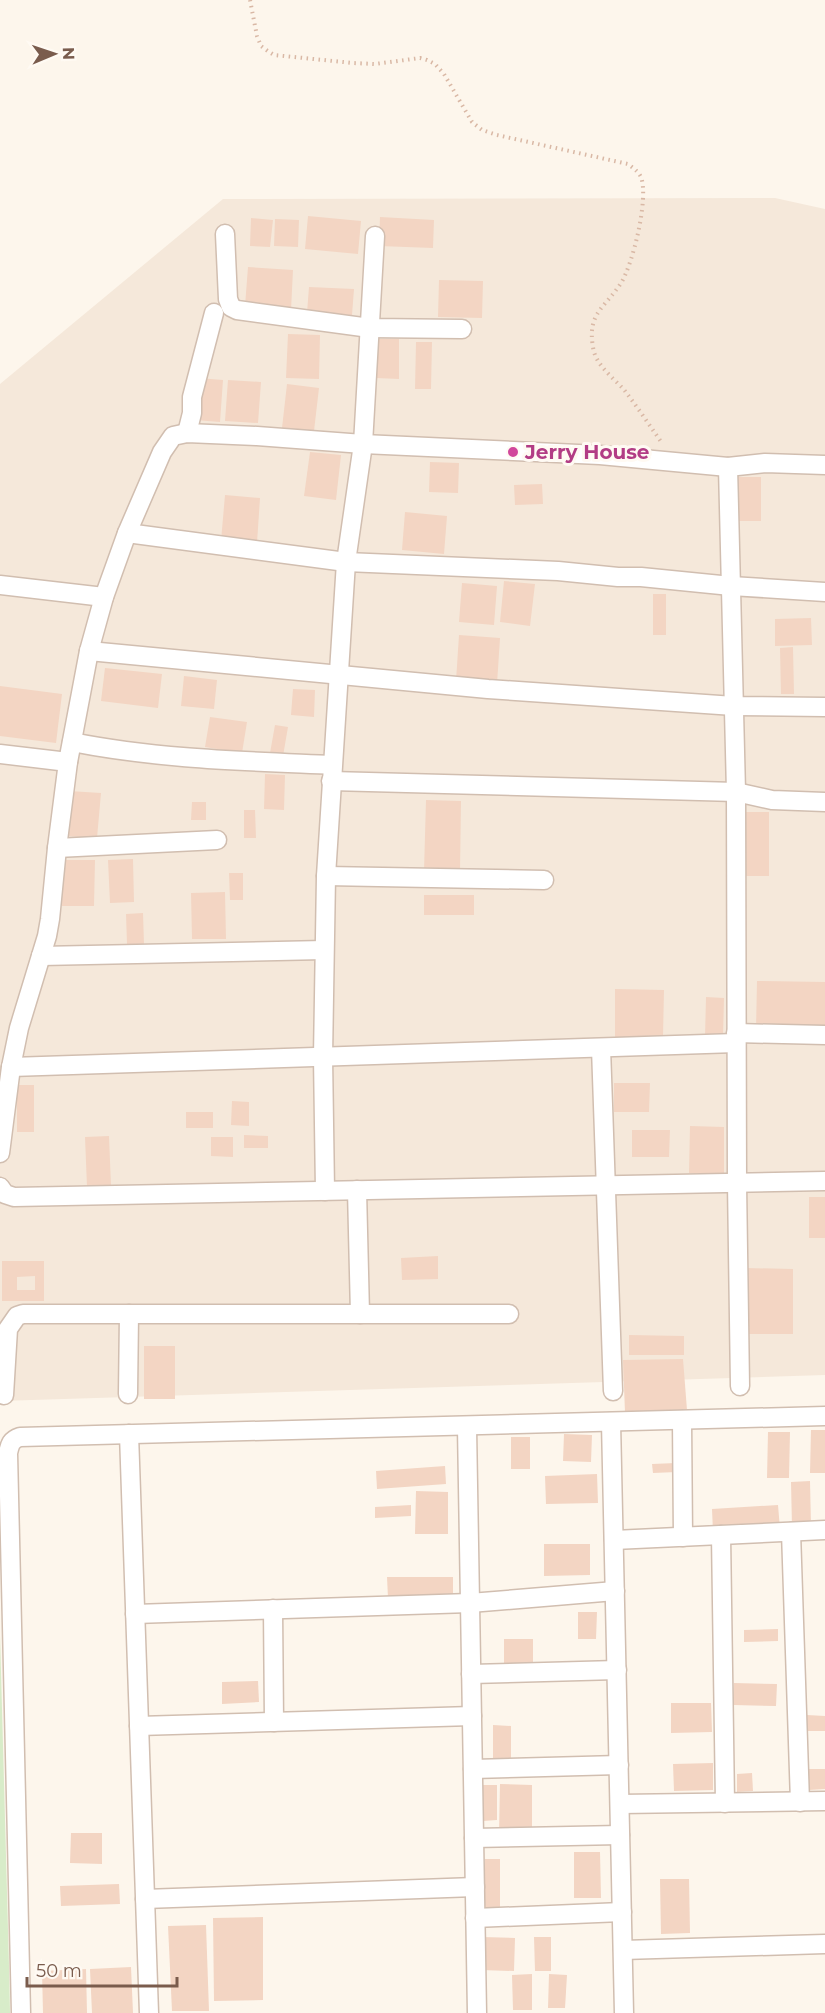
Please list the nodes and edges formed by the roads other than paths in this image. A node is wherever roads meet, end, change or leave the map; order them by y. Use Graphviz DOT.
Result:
graph roads {
  1 [pos="225,234"];
  2 [pos="375,236"];
  3 [pos="214,313"];
  4 [pos="370,327"];
  5 [pos="462,329"];
  6 [pos="187,433"];
  7 [pos="363,444"];
  8 [pos="825,465"];
  9 [pos="728,467"];
  10 [pos="127,533"];
  11 [pos="346,562"];
  12 [pos="0,585"];
  13 [pos="731,586"];
  14 [pos="825,592"];
  15 [pos="104,597"];
  16 [pos="88,651"];
  17 [pos="340,675"];
  18 [pos="734,706"];
  19 [pos="825,707"];
  20 [pos="72,742"];
  21 [pos="0,754"];
  22 [pos="68,762"];
  23 [pos="332,773"];
  24 [pos="736,792"];
  25 [pos="825,802"];
  26 [pos="217,840"];
  27 [pos="57,848"];
  28 [pos="326,876"];
  29 [pos="544,880"];
  30 [pos="324,950"];
  31 [pos="41,956"];
  32 [pos="825,1035"];
  33 [pos="736,1038"];
  34 [pos="601,1048"];
  35 [pos="323,1057"];
  36 [pos="11,1067"];
  37 [pos="0,1153"];
  38 [pos="825,1181"];
  39 [pos="737,1183"];
  40 [pos="606,1185"];
  41 [pos="0,1187"];
  42 [pos="357,1190"];
  43 [pos="325,1191"];
  44 [pos="129,1314"];
  45 [pos="360,1314"];
  46 [pos="509,1314"];
  47 [pos="740,1386"];
  48 [pos="613,1391"];
  49 [pos="128,1394"];
  50 [pos="4,1395"];
  51 [pos="825,1416"];
  52 [pos="682,1420"];
  53 [pos="611,1422"];
  54 [pos="467,1427"];
  55 [pos="129,1434"];
  56 [pos="825,1530"];
  57 [pos="791,1532"];
  58 [pos="721,1535"];
  59 [pos="683,1537"];
  60 [pos="614,1540"];
  61 [pos="615,1591"];
  62 [pos="470,1602"];
  63 [pos="273,1609"];
  64 [pos="135,1614"];
  65 [pos="617,1670"];
  66 [pos="471,1674"];
  67 [pos="472,1716"];
  68 [pos="274,1722"];
  69 [pos="139,1726"];
  70 [pos="619,1765"];
  71 [pos="473,1769"];
  72 [pos="825,1801"];
  73 [pos="800,1802"];
  74 [pos="724,1803"];
  75 [pos="620,1804"];
  76 [pos="620,1835"];
  77 [pos="474,1838"];
  78 [pos="475,1887"];
  79 [pos="145,1899"];
  80 [pos="622,1912"];
  81 [pos="475,1918"];
  82 [pos="825,1944"];
  83 [pos="623,1950"];
  84 [pos="21,2013"];
  85 [pos="149,2013"];
  86 [pos="477,2013"];
  87 [pos="624,2013"];
  1 -- 4 [label="street"];
  2 -- 4 [label="street"];
  3 -- 6 [label="street"];
  4 -- 5 [label="street"];
  4 -- 7 [label="street"];
  6 -- 7 [label="street"];
  6 -- 10 [label="street"];
  7 -- 9 [label="street"];
  7 -- 11 [label="street"];
  8 -- 9 [label="street"];
  9 -- 13 [label="street"];
  10 -- 11 [label="street"];
  10 -- 15 [label="street"];
  11 -- 13 [label="street"];
  11 -- 17 [label="street"];
  12 -- 15 [label="street"];
  13 -- 14 [label="street"];
  13 -- 18 [label="street"];
  15 -- 16 [label="street"];
  16 -- 17 [label="street"];
  16 -- 20 [label="street"];
  17 -- 18 [label="street"];
  17 -- 23 [label="street"];
  18 -- 19 [label="street"];
  18 -- 24 [label="street"];
  20 -- 22 [label="street"];
  20 -- 23 [label="street"];
  21 -- 22 [label="street"];
  22 -- 27 [label="street"];
  23 -- 24 [label="street"];
  23 -- 28 [label="street"];
  24 -- 25 [label="street"];
  24 -- 33 [label="street"];
  26 -- 27 [label="street"];
  27 -- 31 [label="street"];
  28 -- 29 [label="street"];
  28 -- 30 [label="street"];
  30 -- 31 [label="street"];
  30 -- 35 [label="street"];
  31 -- 36 [label="street"];
  32 -- 33 [label="street"];
  33 -- 34 [label="street"];
  33 -- 39 [label="street"];
  34 -- 35 [label="street"];
  34 -- 40 [label="street"];
  35 -- 36 [label="street"];
  35 -- 43 [label="street"];
  36 -- 37 [label="street"];
  38 -- 39 [label="street"];
  39 -- 40 [label="street"];
  39 -- 47 [label="street"];
  40 -- 42 [label="street"];
  40 -- 48 [label="street"];
  41 -- 43 [label="street"];
  42 -- 43 [label="street"];
  42 -- 45 [label="street"];
  44 -- 45 [label="street"];
  44 -- 49 [label="street"];
  44 -- 50 [label="street"];
  45 -- 46 [label="street"];
  51 -- 52 [label="street"];
  52 -- 53 [label="street"];
  52 -- 59 [label="street"];
  53 -- 54 [label="street"];
  53 -- 60 [label="street"];
  54 -- 55 [label="street"];
  54 -- 62 [label="street"];
  55 -- 64 [label="street"];
  55 -- 84 [label="street"];
  56 -- 57 [label="street"];
  57 -- 58 [label="street"];
  57 -- 73 [label="street"];
  58 -- 59 [label="street"];
  58 -- 74 [label="street"];
  59 -- 60 [label="street"];
  60 -- 61 [label="street"];
  61 -- 62 [label="street"];
  61 -- 65 [label="street"];
  62 -- 63 [label="street"];
  62 -- 66 [label="street"];
  63 -- 64 [label="street"];
  63 -- 68 [label="street"];
  64 -- 69 [label="street"];
  65 -- 66 [label="street"];
  65 -- 70 [label="street"];
  66 -- 67 [label="street"];
  67 -- 68 [label="street"];
  67 -- 71 [label="street"];
  68 -- 69 [label="street"];
  69 -- 79 [label="street"];
  70 -- 71 [label="street"];
  70 -- 75 [label="street"];
  71 -- 77 [label="street"];
  72 -- 73 [label="street"];
  73 -- 74 [label="street"];
  74 -- 75 [label="street"];
  75 -- 76 [label="street"];
  76 -- 77 [label="street"];
  76 -- 80 [label="street"];
  77 -- 78 [label="street"];
  78 -- 79 [label="street"];
  78 -- 81 [label="street"];
  79 -- 85 [label="street"];
  80 -- 81 [label="street"];
  80 -- 83 [label="street"];
  81 -- 86 [label="street"];
  82 -- 83 [label="street"];
  83 -- 87 [label="street"];
}
